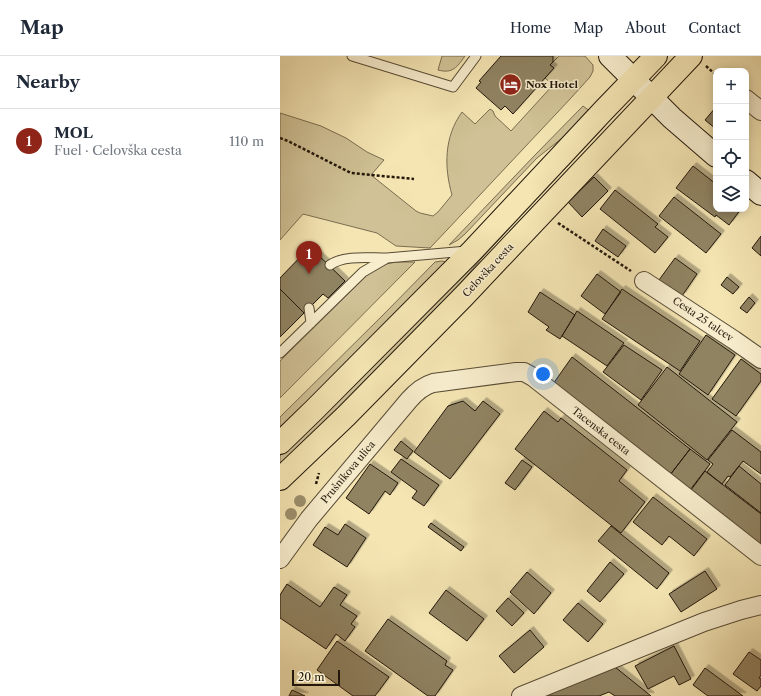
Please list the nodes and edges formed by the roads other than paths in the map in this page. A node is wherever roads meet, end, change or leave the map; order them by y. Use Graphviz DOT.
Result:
graph roads {
  1 [pos="352,56"];
  2 [pos="476,56"];
  3 [pos="610,56"];
  4 [pos="656,56"];
  5 [pos="697,60"];
  6 [pos="633,79"];
  7 [pos="652,97"];
  8 [pos="749,101"];
  9 [pos="761,111"];
  10 [pos="713,153"];
  11 [pos="749,184"];
  12 [pos="761,194"];
  13 [pos="472,251"];
  14 [pos="387,258"];
  15 [pos="330,265"];
  16 [pos="644,281"];
  17 [pos="309,308"];
  18 [pos="311,323"];
  19 [pos="280,353"];
  20 [pos="761,359"];
  21 [pos="420,389"];
  22 [pos="280,443"];
  23 [pos="280,479"];
  24 [pos="761,556"];
  25 [pos="280,559"];
  26 [pos="761,605"];
  27 [pos="521,696"];
  1 -- 2 [label="lane"];
  3 -- 6 [label="main road"];
  4 -- 6 [label="main road"];
  5 -- 7 [label="main road, Celovška cesta"];
  6 -- 7 [label="main road"];
  6 -- 13 [label="main road"];
  7 -- 10 [label="main road"];
  7 -- 23 [label="main road, Celovška cesta"];
  8 -- 9 [label="street"];
  11 -- 12 [label="main road"];
  13 -- 14 [label="lane"];
  13 -- 22 [label="main road"];
  14 -- 15 [label="lane"];
  14 -- 18 [label="lane"];
  16 -- 20 [label="street, Cesta 25 talcev"];
  17 -- 18 [label="lane"];
  18 -- 19 [label="lane"];
  21 -- 24 [label="street, Tacenska cesta"];
  21 -- 25 [label="street, Prušnikova ulica"];
  26 -- 27 [label="street"];
}
